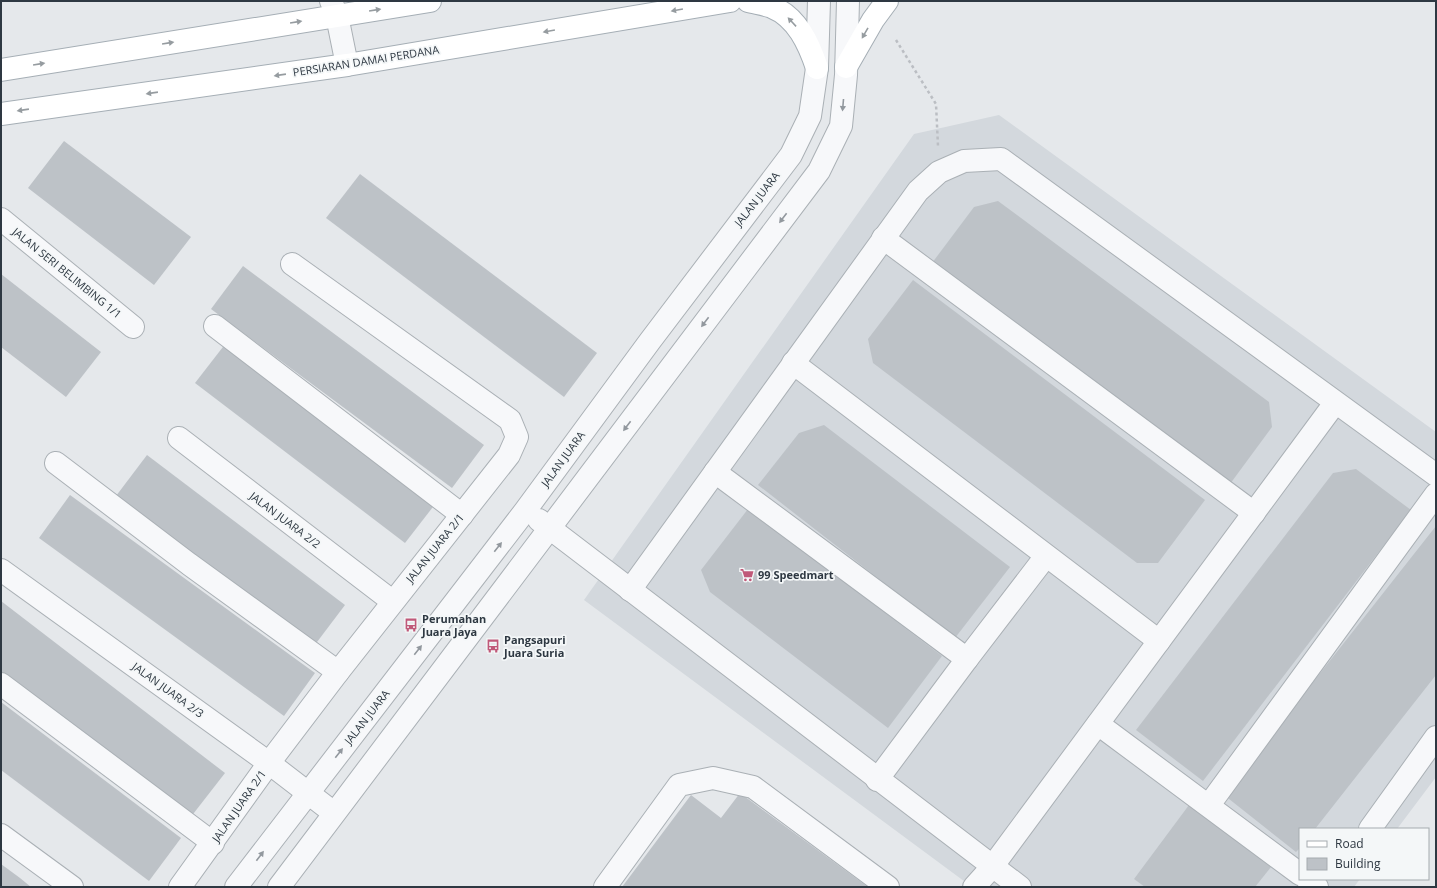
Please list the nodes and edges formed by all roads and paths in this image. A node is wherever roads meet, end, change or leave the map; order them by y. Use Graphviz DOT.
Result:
graph roads {
  1 [pos="430,1"];
  2 [pos="730,1"];
  3 [pos="748,1"];
  4 [pos="819,1"];
  5 [pos="848,1"];
  6 [pos="887,1"];
  7 [pos="334,8"];
  8 [pos="896,40"];
  9 [pos="347,65"];
  10 [pos="846,66"];
  11 [pos="817,68"];
  12 [pos="1,70"];
  13 [pos="1,114"];
  14 [pos="939,172"];
  15 [pos="1,219"];
  16 [pos="883,238"];
  17 [pos="292,264"];
  18 [pos="215,326"];
  19 [pos="133,327"];
  20 [pos="793,363"];
  21 [pos="1335,403"];
  22 [pos="178,438"];
  23 [pos="56,464"];
  24 [pos="715,472"];
  25 [pos="1436,475"];
  26 [pos="1436,494"];
  27 [pos="525,511"];
  28 [pos="1254,513"];
  29 [pos="462,515"];
  30 [pos="550,528"];
  31 [pos="1046,556"];
  32 [pos="1,570"];
  33 [pos="630,590"];
  34 [pos="392,601"];
  35 [pos="1159,641"];
  36 [pos="967,659"];
  37 [pos="338,672"];
  38 [pos="1,684"];
  39 [pos="1098,724"];
  40 [pos="1436,737"];
  41 [pos="269,763"];
  42 [pos="877,780"];
  43 [pos="308,793"];
  44 [pos="1209,805"];
  45 [pos="334,812"];
  46 [pos="1371,828"];
  47 [pos="1,835"];
  48 [pos="213,843"];
  49 [pos="992,868"];
  50 [pos="1299,873"];
  51 [pos="1308,880"];
  52 [pos="72,887"];
  53 [pos="180,887"];
  54 [pos="236,887"];
  55 [pos="279,887"];
  56 [pos="606,887"];
  57 [pos="888,887"];
  58 [pos="974,887"];
  59 [pos="1020,887"];
  60 [pos="1318,887"];
  7 -- 1 [label="main road, one-way"];
  2 -- 9 [label="main road, PERSIARAN DAMAI PERDANA, one-way"];
  11 -- 3 [label="main road, one-way"];
  4 -- 11 [label="street, JALAN JUARA"];
  5 -- 10 [label="street"];
  6 -- 10 [label="main road, one-way"];
  7 -- 9 [label="street"];
  12 -- 7 [label="main road, one-way"];
  8 -- 14 [label="path"];
  9 -- 13 [label="main road, PERSIARAN DAMAI PERDANA, one-way"];
  10 -- 30 [label="street, one-way"];
  11 -- 27 [label="street, JALAN JUARA"];
  14 -- 16 [label="street"];
  14 -- 21 [label="street"];
  15 -- 19 [label="street, JALAN SERI BELIMBING 1/1"];
  16 -- 20 [label="street"];
  16 -- 28 [label="street"];
  17 -- 29 [label="street, JALAN JUARA 2/1"];
  18 -- 29 [label="street"];
  20 -- 24 [label="street"];
  20 -- 31 [label="street"];
  21 -- 25 [label="street"];
  21 -- 28 [label="street"];
  22 -- 34 [label="street, JALAN JUARA 2/2"];
  23 -- 37 [label="street"];
  24 -- 33 [label="street"];
  24 -- 36 [label="street"];
  26 -- 44 [label="street"];
  27 -- 30 [label="street"];
  43 -- 27 [label="street, JALAN JUARA, one-way"];
  28 -- 35 [label="street"];
  29 -- 34 [label="street, JALAN JUARA 2/1"];
  30 -- 33 [label="street"];
  30 -- 45 [label="street"];
  31 -- 35 [label="street"];
  31 -- 36 [label="street"];
  32 -- 41 [label="street, JALAN JUARA 2/3"];
  33 -- 42 [label="street"];
  34 -- 37 [label="street, JALAN JUARA 2/1"];
  35 -- 39 [label="street"];
  36 -- 42 [label="street"];
  37 -- 41 [label="street, JALAN JUARA 2/1"];
  38 -- 48 [label="street"];
  39 -- 44 [label="street"];
  39 -- 49 [label="street"];
  40 -- 46 [label="street"];
  41 -- 43 [label="street, JALAN JUARA 2/3"];
  41 -- 48 [label="street, JALAN JUARA 2/1"];
  42 -- 49 [label="street"];
  43 -- 45 [label="street, JALAN JUARA 2/3"];
  54 -- 43 [label="street, JALAN JUARA, one-way"];
  44 -- 50 [label="street"];
  45 -- 55 [label="street"];
  47 -- 52 [label="street"];
  48 -- 53 [label="street, JALAN JUARA 2/1"];
  49 -- 58 [label="street"];
  49 -- 59 [label="street"];
  51 -- 60 [label="street"];
  56 -- 57 [label="street"];
}
